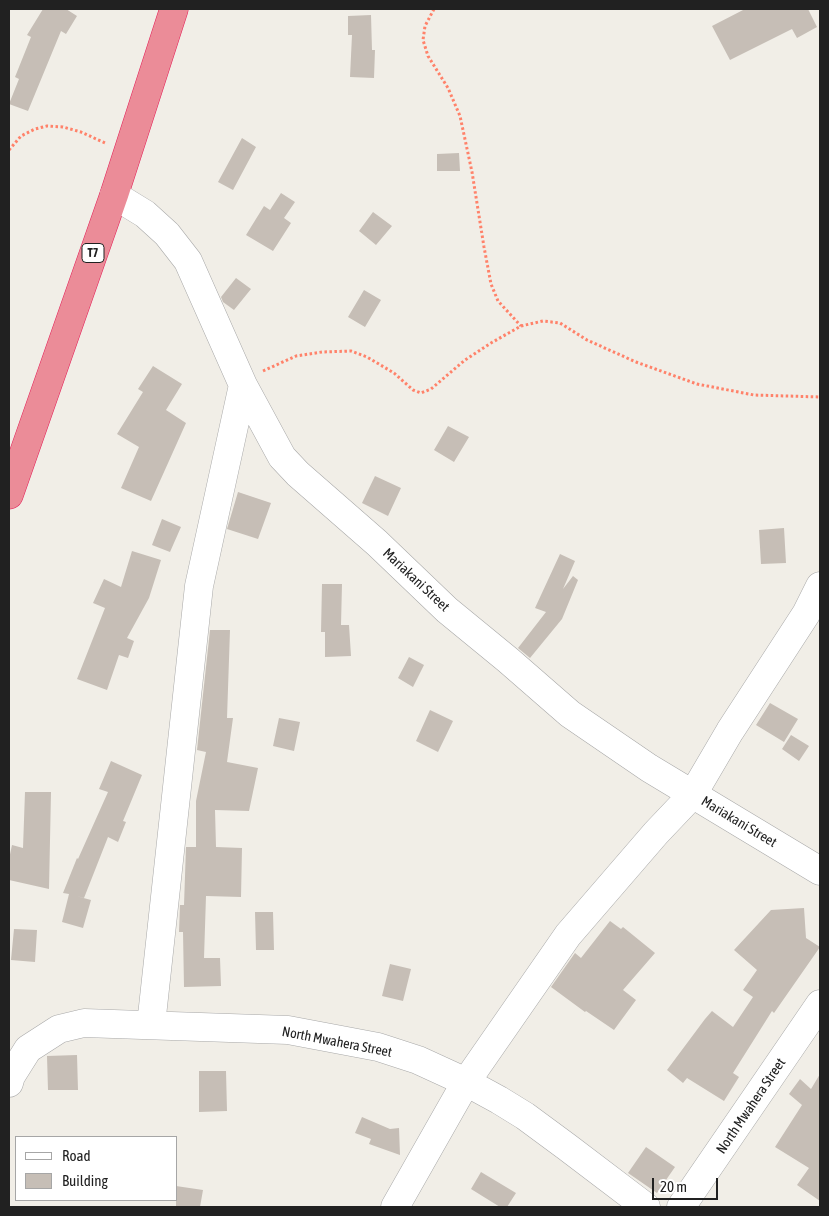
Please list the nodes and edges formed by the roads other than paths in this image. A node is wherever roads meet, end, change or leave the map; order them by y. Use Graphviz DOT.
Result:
graph roads {
  1 [pos="174,9"];
  2 [pos="114,195"];
  3 [pos="243,385"];
  4 [pos="9,495"];
  5 [pos="820,586"];
  6 [pos="693,794"];
  7 [pos="820,871"];
  8 [pos="820,1004"];
  9 [pos="151,1025"];
  10 [pos="466,1082"];
  11 [pos="9,1083"];
  12 [pos="395,1207"];
  13 [pos="646,1207"];
  14 [pos="681,1207"];
  1 -- 2 [label="highway, T7"];
  2 -- 3 [label="street, Mariakani Street"];
  2 -- 4 [label="highway, T7"];
  3 -- 6 [label="street, Mariakani Street"];
  3 -- 9 [label="street"];
  5 -- 6 [label="street"];
  6 -- 7 [label="street, Mariakani Street"];
  6 -- 10 [label="street"];
  8 -- 14 [label="street, North Mwahera Street"];
  9 -- 10 [label="street, North Mwahera Street"];
  9 -- 11 [label="street, North Mwahera Street"];
  10 -- 12 [label="street"];
  10 -- 13 [label="street, North Mwahera Street"];
}
